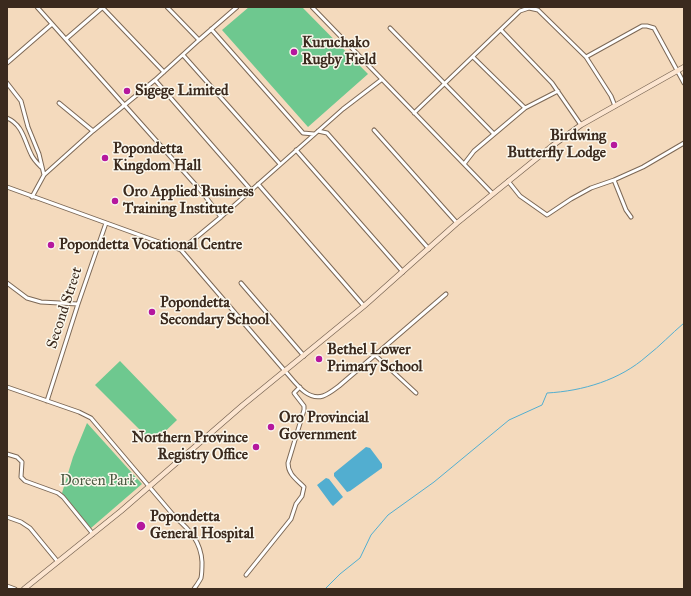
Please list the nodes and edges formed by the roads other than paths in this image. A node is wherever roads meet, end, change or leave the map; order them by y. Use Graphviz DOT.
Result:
graph roads {
  1 [pos="37,7"];
  2 [pos="102,7"];
  3 [pos="167,7"];
  4 [pos="236,7"];
  5 [pos="312,7"];
  6 [pos="52,24"];
  7 [pos="390,28"];
  8 [pos="212,29"];
  9 [pos="501,30"];
  10 [pos="66,39"];
  11 [pos="199,40"];
  12 [pos="183,55"];
  13 [pos="473,57"];
  14 [pos="586,57"];
  15 [pos="7,63"];
  16 [pos="684,67"];
  17 [pos="677,71"];
  18 [pos="164,72"];
  19 [pos="155,80"];
  20 [pos="381,80"];
  21 [pos="7,83"];
  22 [pos="445,83"];
  23 [pos="684,83"];
  24 [pos="558,91"];
  25 [pos="59,102"];
  26 [pos="125,106"];
  27 [pos="615,106"];
  28 [pos="525,108"];
  29 [pos="414,113"];
  30 [pos="7,118"];
  31 [pos="326,124"];
  32 [pos="581,125"];
  33 [pos="374,130"];
  34 [pos="318,131"];
  35 [pos="93,132"];
  36 [pos="303,133"];
  37 [pos="327,133"];
  38 [pos="314,134"];
  39 [pos="494,134"];
  40 [pos="684,143"];
  41 [pos="303,144"];
  42 [pos="296,150"];
  43 [pos="280,164"];
  44 [pos="464,164"];
  45 [pos="42,168"];
  46 [pos="44,175"];
  47 [pos="614,180"];
  48 [pos="508,181"];
  49 [pos="258,184"];
  50 [pos="7,187"];
  51 [pos="251,190"];
  52 [pos="493,194"];
  53 [pos="32,197"];
  54 [pos="221,217"];
  55 [pos="631,217"];
  56 [pos="106,223"];
  57 [pos="457,223"];
  58 [pos="429,248"];
  59 [pos="181,250"];
  60 [pos="402,272"];
  61 [pos="7,283"];
  62 [pos="241,283"];
  63 [pos="446,294"];
  64 [pos="78,304"];
  65 [pos="364,306"];
  66 [pos="376,355"];
  67 [pos="304,356"];
  68 [pos="285,372"];
  69 [pos="7,387"];
  70 [pos="300,387"];
  71 [pos="416,393"];
  72 [pos="47,400"];
  73 [pos="7,454"];
  74 [pos="149,486"];
  75 [pos="7,517"];
  76 [pos="93,534"];
  77 [pos="58,562"];
  78 [pos="246,575"];
  79 [pos="7,586"];
  80 [pos="15,589"];
  81 [pos="24,589"];
  82 [pos="194,589"];
  1 -- 6 [label="street"];
  2 -- 10 [label="street"];
  2 -- 18 [label="street"];
  3 -- 11 [label="street"];
  4 -- 8 [label="street"];
  5 -- 20 [label="street"];
  6 -- 10 [label="street"];
  6 -- 15 [label="street"];
  7 -- 22 [label="street"];
  8 -- 11 [label="street"];
  8 -- 36 [label="street"];
  9 -- 13 [label="street"];
  9 -- 14 [label="street"];
  9 -- 24 [label="street"];
  10 -- 26 [label="street"];
  11 -- 12 [label="street"];
  12 -- 18 [label="street"];
  12 -- 43 [label="street"];
  13 -- 22 [label="street"];
  13 -- 28 [label="street"];
  14 -- 17 [label="street"];
  14 -- 27 [label="street"];
  16 -- 17 [label="main road"];
  17 -- 23 [label="street"];
  17 -- 27 [label="main road"];
  18 -- 19 [label="street"];
  19 -- 26 [label="street"];
  19 -- 51 [label="street"];
  20 -- 29 [label="street"];
  20 -- 31 [label="street"];
  21 -- 45 [label="street"];
  22 -- 29 [label="street"];
  22 -- 39 [label="street"];
  24 -- 28 [label="street"];
  24 -- 32 [label="street"];
  25 -- 35 [label="street"];
  26 -- 35 [label="street"];
  26 -- 54 [label="street"];
  27 -- 32 [label="main road"];
  28 -- 39 [label="street"];
  29 -- 44 [label="street"];
  30 -- 45 [label="street"];
  31 -- 34 [label="street"];
  31 -- 37 [label="street"];
  32 -- 48 [label="main road"];
  33 -- 57 [label="street"];
  34 -- 37 [label="street"];
  34 -- 38 [label="street"];
  35 -- 46 [label="street"];
  36 -- 38 [label="street"];
  36 -- 41 [label="street"];
  37 -- 58 [label="street"];
  38 -- 41 [label="street"];
  39 -- 44 [label="street"];
  40 -- 47 [label="street"];
  41 -- 42 [label="street"];
  42 -- 43 [label="street"];
  42 -- 60 [label="street"];
  43 -- 49 [label="street"];
  44 -- 52 [label="street"];
  45 -- 46 [label="street"];
  46 -- 53 [label="street"];
  47 -- 48 [label="street"];
  47 -- 55 [label="street"];
  48 -- 52 [label="main road"];
  49 -- 51 [label="street"];
  49 -- 65 [label="street"];
  50 -- 53 [label="street"];
  51 -- 54 [label="street"];
  52 -- 57 [label="main road"];
  53 -- 56 [label="street"];
  54 -- 59 [label="street"];
  56 -- 59 [label="street"];
  56 -- 64 [label="street, Second Street"];
  57 -- 58 [label="main road"];
  58 -- 60 [label="main road"];
  59 -- 68 [label="street"];
  60 -- 65 [label="main road"];
  61 -- 64 [label="street"];
  62 -- 67 [label="street"];
  63 -- 66 [label="street"];
  64 -- 72 [label="street, Second Street"];
  65 -- 67 [label="main road"];
  66 -- 70 [label="street"];
  66 -- 71 [label="street"];
  67 -- 68 [label="main road"];
  68 -- 70 [label="street"];
  68 -- 74 [label="main road"];
  69 -- 72 [label="street"];
  70 -- 78 [label="street"];
  72 -- 74 [label="street"];
  73 -- 76 [label="street"];
  74 -- 76 [label="main road"];
  74 -- 82 [label="street"];
  75 -- 77 [label="street"];
  76 -- 77 [label="main road"];
  77 -- 81 [label="main road"];
  79 -- 80 [label="street"];
}
